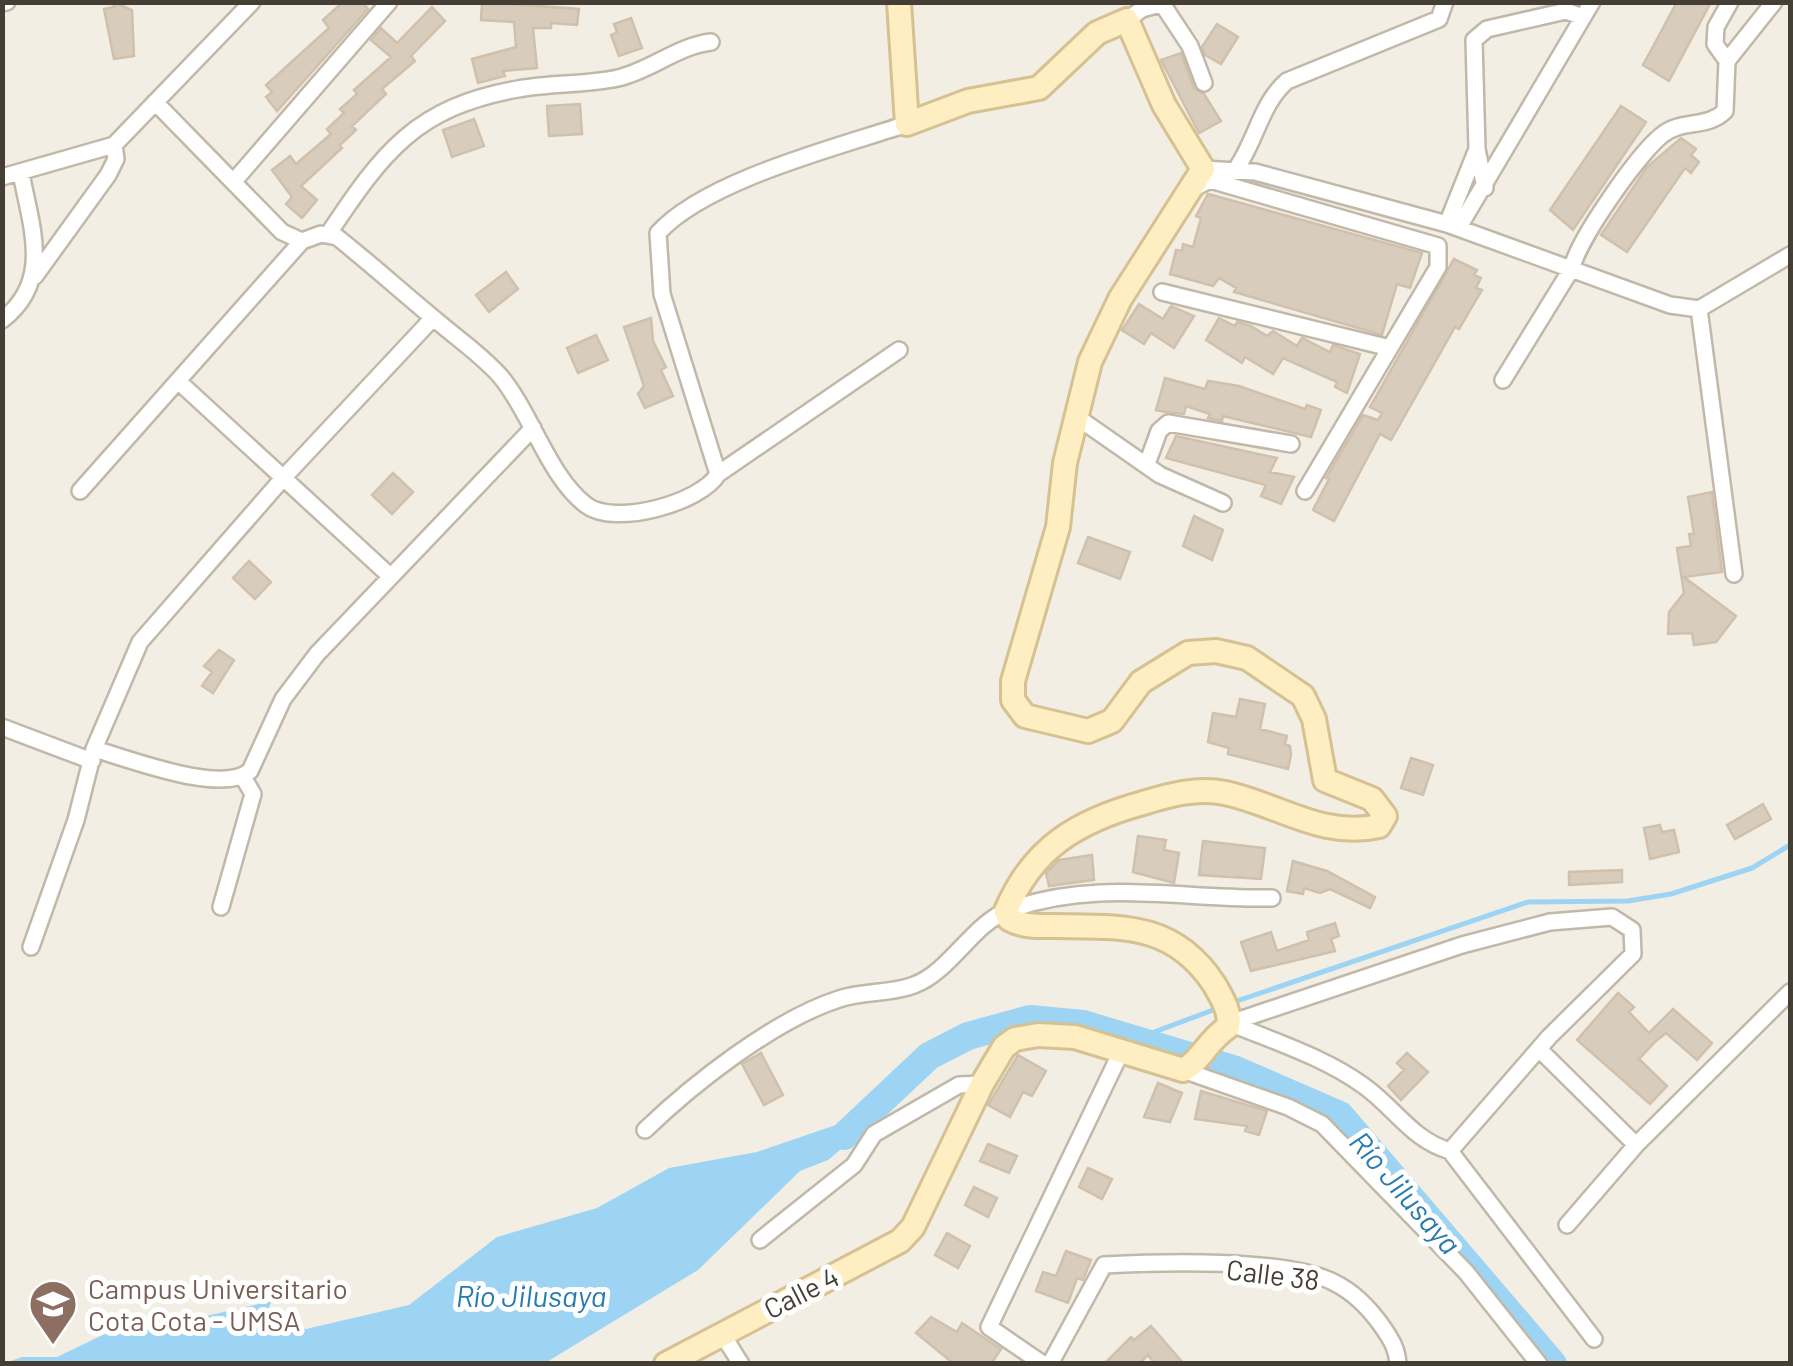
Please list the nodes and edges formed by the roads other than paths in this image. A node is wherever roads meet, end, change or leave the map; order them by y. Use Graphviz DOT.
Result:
graph roads {
  1 [pos="252,2"];
  2 [pos="389,2"];
  3 [pos="899,2"];
  4 [pos="1445,2"];
  5 [pos="1592,2"];
  6 [pos="1730,2"];
  7 [pos="1774,2"];
  8 [pos="1160,3"];
  9 [pos="1127,12"];
  10 [pos="1583,18"];
  11 [pos="711,42"];
  12 [pos="1727,60"];
  13 [pos="1204,83"];
  14 [pos="155,102"];
  15 [pos="906,124"];
  16 [pos="114,146"];
  17 [pos="1477,148"];
  18 [pos="1236,169"];
  19 [pos="21,173"];
  20 [pos="2,177"];
  21 [pos="1197,179"];
  22 [pos="235,180"];
  23 [pos="1485,188"];
  24 [pos="1453,225"];
  25 [pos="329,233"];
  26 [pos="302,241"];
  27 [pos="1790,255"];
  28 [pos="1572,268"];
  29 [pos="35,276"];
  30 [pos="1162,292"];
  31 [pos="1699,308"];
  32 [pos="433,318"];
  33 [pos="2,320"];
  34 [pos="1386,347"];
  35 [pos="899,350"];
  36 [pos="1503,380"];
  37 [pos="178,381"];
  38 [pos="1074,416"];
  39 [pos="533,428"];
  40 [pos="1291,444"];
  41 [pos="1147,464"];
  42 [pos="718,474"];
  43 [pos="286,476"];
  44 [pos="80,491"];
  45 [pos="1305,491"];
  46 [pos="1223,503"];
  47 [pos="1734,574"];
  48 [pos="390,576"];
  49 [pos="2,727"];
  50 [pos="93,755"];
  51 [pos="242,777"];
  52 [pos="1272,898"];
  53 [pos="221,906"];
  54 [pos="1006,911"];
  55 [pos="32,946"];
  56 [pos="1790,992"];
  57 [pos="1226,1011"];
  58 [pos="1122,1052"];
  59 [pos="1540,1052"];
  60 [pos="1194,1060"];
  61 [pos="982,1084"];
  62 [pos="645,1130"];
  63 [pos="1636,1145"];
  64 [pos="1450,1151"];
  65 [pos="1567,1225"];
  66 [pos="760,1240"];
  67 [pos="721,1332"];
  68 [pos="1594,1339"];
  69 [pos="666,1364"];
  70 [pos="741,1364"];
  71 [pos="1043,1364"];
  72 [pos="1050,1364"];
  73 [pos="1398,1364"];
  74 [pos="1539,1364"];
  1 -- 14 [label="street"];
  2 -- 22 [label="street"];
  3 -- 15 [label="street"];
  4 -- 18 [label="street"];
  5 -- 10 [label="street"];
  6 -- 12 [label="street"];
  7 -- 12 [label="street"];
  8 -- 9 [label="street"];
  8 -- 13 [label="street"];
  9 -- 15 [label="street"];
  9 -- 21 [label="street"];
  10 -- 17 [label="street"];
  10 -- 23 [label="street"];
  11 -- 25 [label="street"];
  12 -- 28 [label="street"];
  14 -- 16 [label="street"];
  14 -- 22 [label="street"];
  15 -- 42 [label="street"];
  16 -- 19 [label="street"];
  16 -- 29 [label="street"];
  17 -- 23 [label="street"];
  17 -- 24 [label="street"];
  18 -- 21 [label="street"];
  18 -- 24 [label="street"];
  19 -- 20 [label="street"];
  19 -- 29 [label="street"];
  21 -- 34 [label="street"];
  21 -- 38 [label="street"];
  22 -- 26 [label="street"];
  23 -- 24 [label="street"];
  24 -- 28 [label="street"];
  25 -- 26 [label="street"];
  25 -- 32 [label="street"];
  26 -- 37 [label="street"];
  27 -- 31 [label="street"];
  28 -- 31 [label="street"];
  28 -- 36 [label="street"];
  29 -- 33 [label="street"];
  30 -- 34 [label="street"];
  31 -- 47 [label="street"];
  32 -- 39 [label="street"];
  32 -- 43 [label="street"];
  34 -- 45 [label="street"];
  35 -- 42 [label="street"];
  37 -- 43 [label="street"];
  37 -- 44 [label="street"];
  38 -- 41 [label="street"];
  38 -- 54 [label="street"];
  39 -- 42 [label="street"];
  39 -- 48 [label="street"];
  40 -- 41 [label="street"];
  41 -- 46 [label="street"];
  43 -- 48 [label="street"];
  43 -- 50 [label="street"];
  48 -- 51 [label="street"];
  49 -- 50 [label="street"];
  50 -- 51 [label="street"];
  50 -- 55 [label="street"];
  51 -- 53 [label="street"];
  52 -- 54 [label="street"];
  54 -- 57 [label="street"];
  54 -- 62 [label="street"];
  56 -- 63 [label="street"];
  57 -- 59 [label="street"];
  57 -- 60 [label="street"];
  57 -- 64 [label="street"];
  58 -- 60 [label="street"];
  58 -- 61 [label="street, Calle 4"];
  58 -- 71 [label="street"];
  59 -- 63 [label="street"];
  59 -- 64 [label="street"];
  60 -- 74 [label="street"];
  61 -- 66 [label="street"];
  61 -- 67 [label="street, Calle 4"];
  63 -- 65 [label="street"];
  64 -- 68 [label="street"];
  67 -- 69 [label="street, Calle 4"];
  67 -- 70 [label="street"];
  72 -- 73 [label="street, Calle 38"];
}
